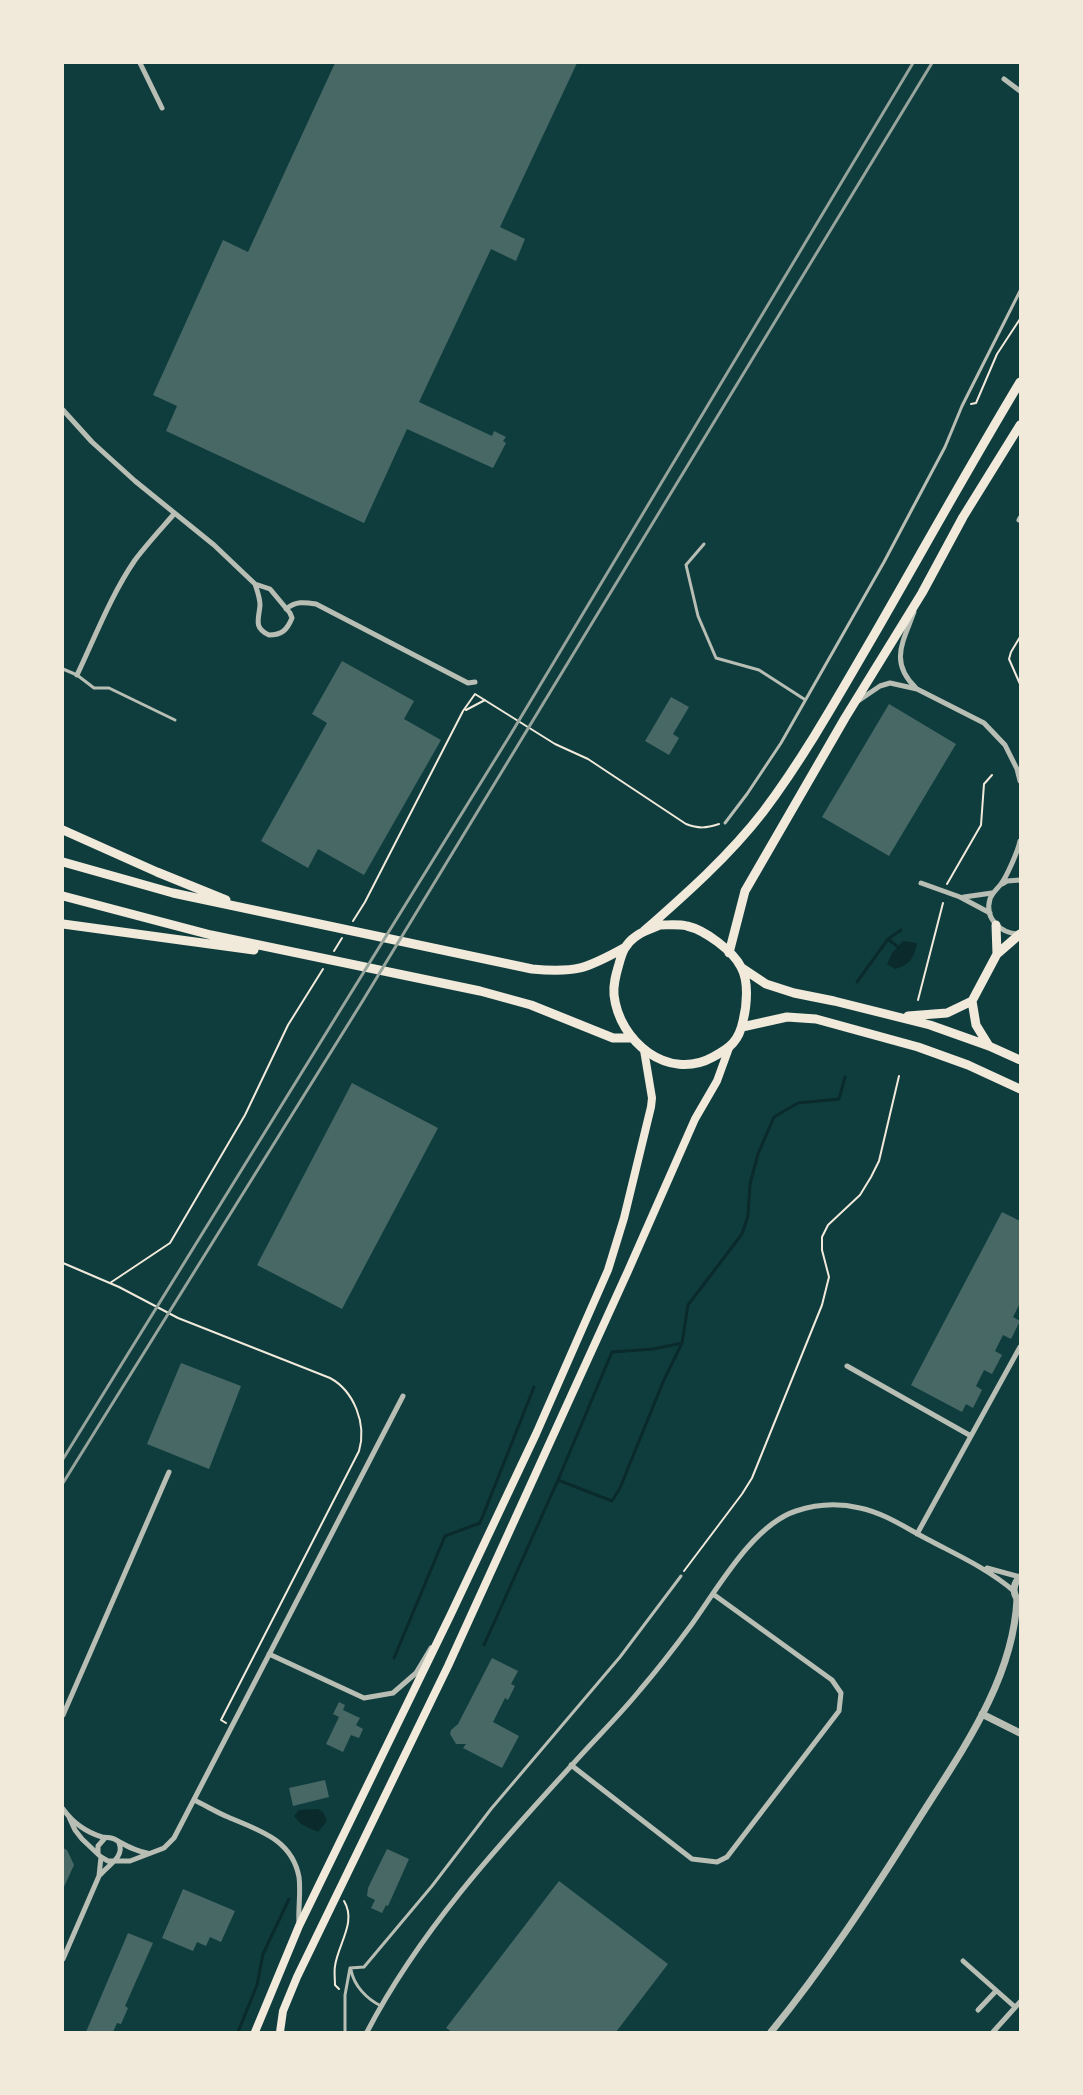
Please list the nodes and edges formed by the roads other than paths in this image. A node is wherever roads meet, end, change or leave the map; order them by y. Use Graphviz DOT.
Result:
graph roads {
  1 [pos="140,63"];
  2 [pos="1004,79"];
  3 [pos="1020,91"];
  4 [pos="162,108"];
  5 [pos="1020,291"];
  6 [pos="1020,382"];
  7 [pos="63,410"];
  8 [pos="1020,425"];
  9 [pos="174,514"];
  10 [pos="704,544"];
  11 [pos="255,584"];
  12 [pos="922,593"];
  13 [pos="286,609"];
  14 [pos="63,669"];
  15 [pos="77,675"];
  16 [pos="475,682"];
  17 [pos="917,689"];
  18 [pos="804,699"];
  19 [pos="854,704"];
  20 [pos="175,720"];
  21 [pos="1020,781"];
  22 [pos="725,823"];
  23 [pos="63,830"];
  24 [pos="1020,846"];
  25 [pos="63,862"];
  26 [pos="1020,880"];
  27 [pos="921,883"];
  28 [pos="1002,884"];
  29 [pos="992,893"];
  30 [pos="63,896"];
  31 [pos="960,897"];
  32 [pos="247,909"];
  33 [pos="990,913"];
  34 [pos="63,924"];
  35 [pos="996,925"];
  36 [pos="644,931"];
  37 [pos="1020,934"];
  38 [pos="624,948"];
  39 [pos="729,953"];
  40 [pos="997,954"];
  41 [pos="318,958"];
  42 [pos="742,968"];
  43 [pos="972,1001"];
  44 [pos="899,1016"];
  45 [pos="742,1027"];
  46 [pos="633,1038"];
  47 [pos="989,1046"];
  48 [pos="729,1048"];
  49 [pos="644,1050"];
  50 [pos="1020,1060"];
  51 [pos="1020,1089"];
  52 [pos="1020,1347"];
  53 [pos="847,1366"];
  54 [pos="403,1396"];
  55 [pos="971,1436"];
  56 [pos="169,1472"];
  57 [pos="917,1534"];
  58 [pos="982,1567"];
  59 [pos="681,1576"];
  60 [pos="1020,1577"];
  61 [pos="713,1594"];
  62 [pos="1017,1597"];
  63 [pos="451,1614"];
  64 [pos="1020,1630"];
  65 [pos="1011,1641"];
  66 [pos="269,1654"];
  67 [pos="982,1714"];
  68 [pos="63,1715"];
  69 [pos="1020,1733"];
  70 [pos="571,1765"];
  71 [pos="194,1800"];
  72 [pos="63,1809"];
  73 [pos="69,1817"];
  74 [pos="105,1838"];
  75 [pos="119,1842"];
  76 [pos="149,1853"];
  77 [pos="100,1856"];
  78 [pos="112,1861"];
  79 [pos="99,1876"];
  80 [pos="299,1926"];
  81 [pos="63,1959"];
  82 [pos="963,1961"];
  83 [pos="350,1968"];
  84 [pos="996,1990"];
  85 [pos="1020,2002"];
  86 [pos="381,2006"];
  87 [pos="1015,2007"];
  88 [pos="978,2010"];
  89 [pos="255,2032"];
  90 [pos="280,2032"];
  91 [pos="345,2032"];
  92 [pos="367,2032"];
  93 [pos="771,2032"];
  94 [pos="993,2032"];
  1 -- 4 [label="street"];
  2 -- 3 [label="street"];
  5 -- 18 [label="lane"];
  6 -- 36 [label="main road"];
  7 -- 9 [label="street"];
  8 -- 12 [label="main road"];
  9 -- 11 [label="street"];
  9 -- 15 [label="street"];
  10 -- 18 [label="lane"];
  11 -- 13 [label="street"];
  11 -- 13 [label="street"];
  12 -- 17 [label="street"];
  12 -- 19 [label="main road"];
  13 -- 16 [label="street"];
  14 -- 15 [label="lane"];
  15 -- 20 [label="lane"];
  17 -- 19 [label="street"];
  17 -- 21 [label="street"];
  18 -- 22 [label="lane"];
  19 -- 39 [label="main road"];
  23 -- 32 [label="main road"];
  24 -- 28 [label="street"];
  25 -- 32 [label="main road"];
  26 -- 28 [label="street"];
  27 -- 31 [label="street"];
  28 -- 29 [label="street"];
  29 -- 31 [label="street"];
  29 -- 33 [label="street"];
  30 -- 41 [label="main road"];
  31 -- 33 [label="street"];
  32 -- 38 [label="main road"];
  33 -- 35 [label="street"];
  34 -- 41 [label="main road"];
  35 -- 37 [label="street"];
  35 -- 40 [label="main road"];
  36 -- 38 [label="main road"];
  36 -- 39 [label="main road"];
  37 -- 40 [label="main road"];
  38 -- 46 [label="main road"];
  39 -- 42 [label="main road"];
  40 -- 43 [label="main road"];
  41 -- 46 [label="main road"];
  42 -- 44 [label="main road"];
  42 -- 45 [label="main road"];
  43 -- 44 [label="main road"];
  43 -- 47 [label="main road"];
  44 -- 47 [label="main road"];
  45 -- 48 [label="main road"];
  45 -- 51 [label="main road"];
  46 -- 49 [label="main road"];
  47 -- 50 [label="main road"];
  48 -- 49 [label="main road"];
  48 -- 90 [label="main road"];
  49 -- 63 [label="main road"];
  52 -- 55 [label="street"];
  53 -- 55 [label="street"];
  54 -- 66 [label="street"];
  55 -- 57 [label="street"];
  56 -- 68 [label="street"];
  57 -- 58 [label="street"];
  57 -- 61 [label="street"];
  58 -- 60 [label="street"];
  58 -- 62 [label="street"];
  59 -- 83 [label="lane"];
  60 -- 62 [label="street"];
  61 -- 70 [label="street"];
  61 -- 70 [label="street"];
  62 -- 65 [label="street"];
  63 -- 66 [label="street"];
  63 -- 80 [label="main road"];
  64 -- 65 [label="street"];
  65 -- 67 [label="street"];
  66 -- 71 [label="street"];
  67 -- 69 [label="street"];
  67 -- 93 [label="street"];
  70 -- 86 [label="street"];
  71 -- 76 [label="street"];
  71 -- 80 [label="street"];
  72 -- 73 [label="street"];
  73 -- 74 [label="street"];
  73 -- 77 [label="street"];
  74 -- 75 [label="street"];
  74 -- 77 [label="street"];
  75 -- 76 [label="street"];
  75 -- 78 [label="street"];
  76 -- 78 [label="street"];
  77 -- 78 [label="street"];
  77 -- 79 [label="street"];
  78 -- 79 [label="street"];
  79 -- 81 [label="street"];
  80 -- 89 [label="main road"];
  82 -- 84 [label="street"];
  83 -- 86 [label="lane"];
  83 -- 91 [label="lane"];
  84 -- 87 [label="street"];
  84 -- 88 [label="street"];
  85 -- 87 [label="street"];
  86 -- 92 [label="street"];
  87 -- 94 [label="street"];
}
